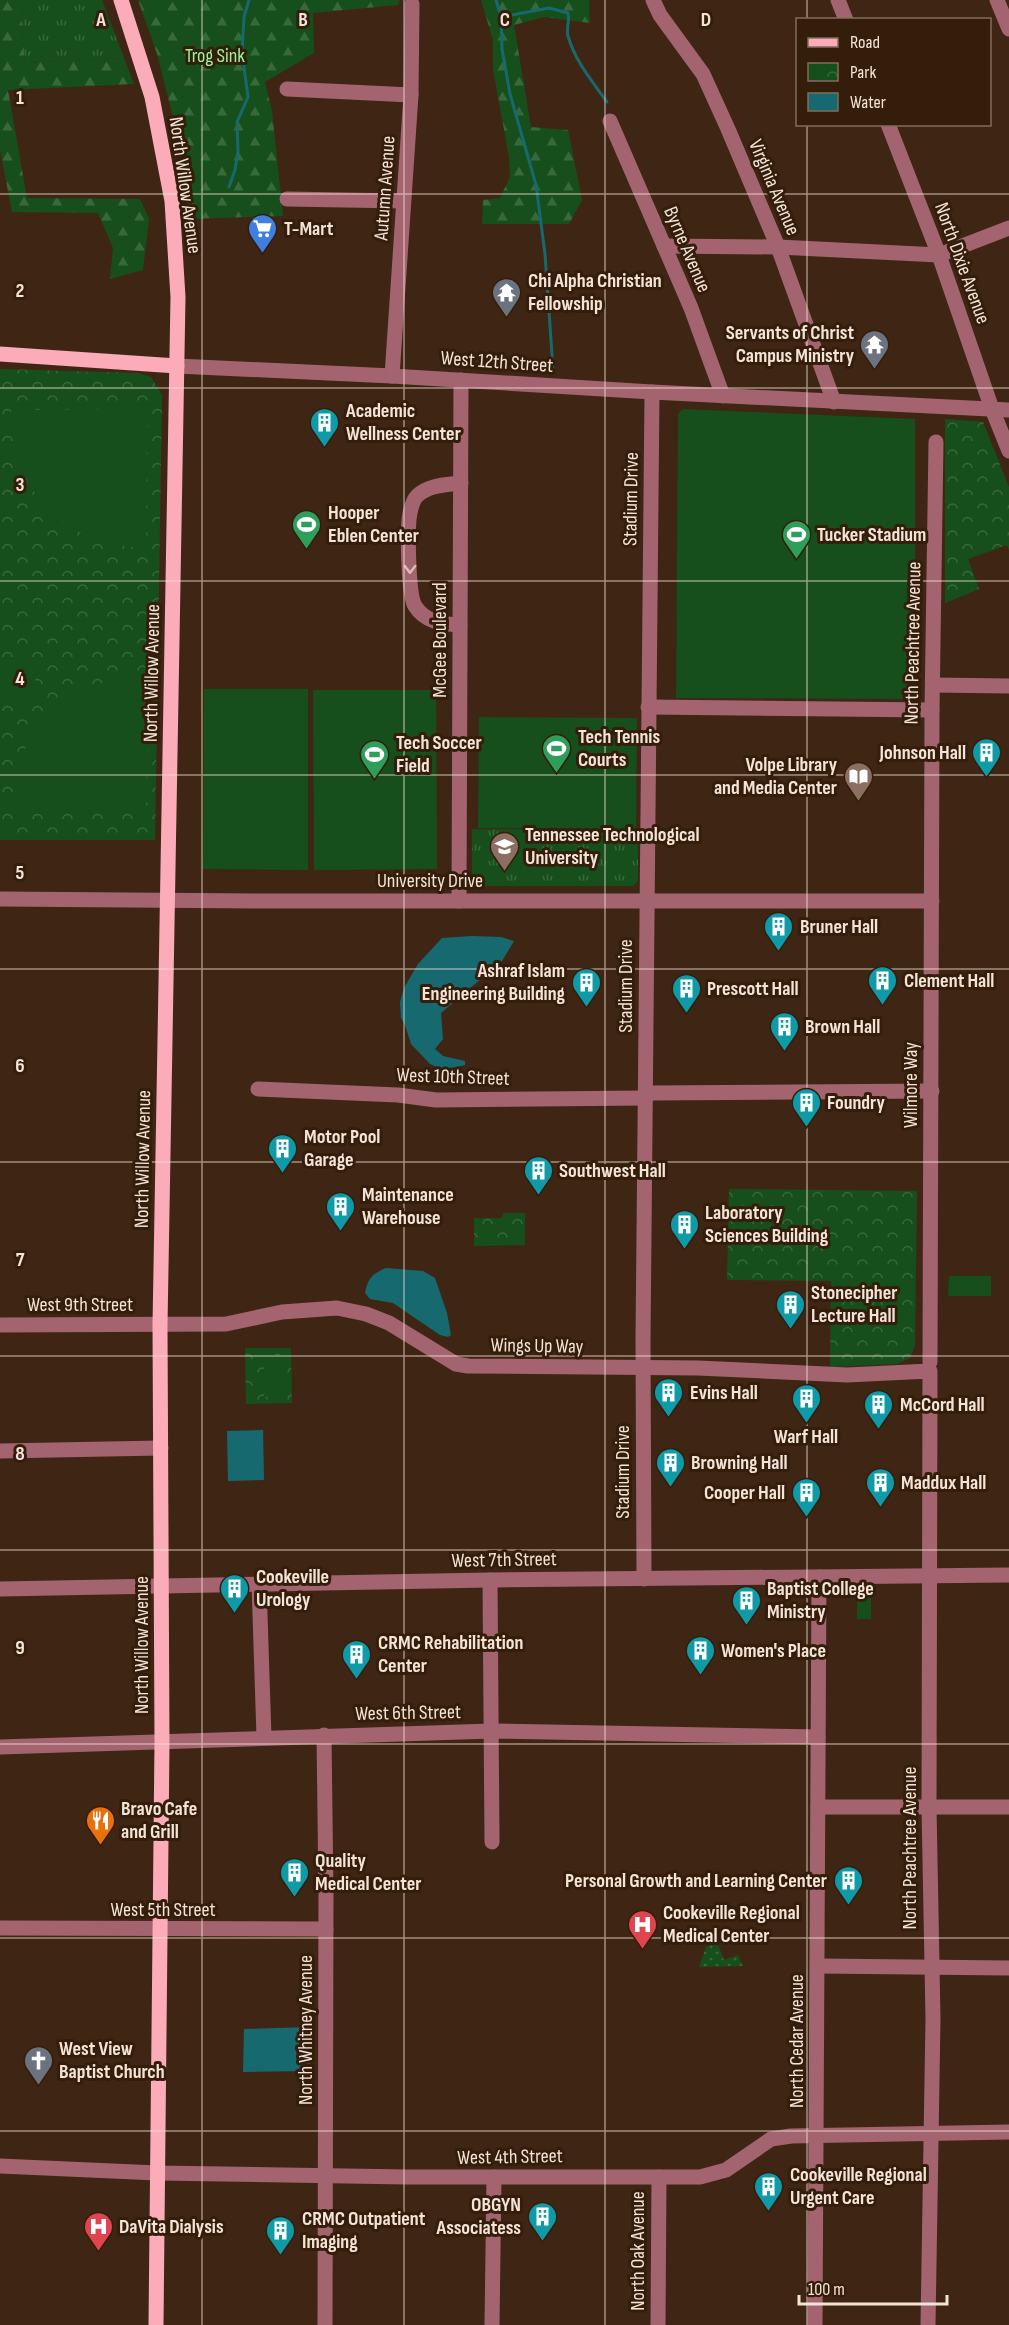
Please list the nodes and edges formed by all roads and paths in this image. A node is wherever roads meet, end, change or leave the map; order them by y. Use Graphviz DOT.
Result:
graph roads {
  1 [pos="121,0"];
  2 [pos="653,0"];
  3 [pos="838,0"];
  4 [pos="997,0"];
  5 [pos="412,4"];
  6 [pos="845,18"];
  7 [pos="1009,29"];
  8 [pos="287,89"];
  9 [pos="411,95"];
  10 [pos="610,121"];
  11 [pos="889,126"];
  12 [pos="287,199"];
  13 [pos="403,201"];
  14 [pos="1009,228"];
  15 [pos="664,246"];
  16 [pos="778,247"];
  17 [pos="939,255"];
  18 [pos="0,354"];
  19 [pos="177,366"];
  20 [pos="392,376"];
  21 [pos="461,380"];
  22 [pos="652,392"];
  23 [pos="723,396"];
  24 [pos="834,402"];
  25 [pos="992,409"];
  26 [pos="1009,410"];
  27 [pos="936,441"];
  28 [pos="1009,451"];
  29 [pos="461,483"];
  30 [pos="460,625"];
  31 [pos="933,685"];
  32 [pos="1009,686"];
  33 [pos="648,707"];
  34 [pos="932,710"];
  35 [pos="932,808"];
  36 [pos="0,899"];
  37 [pos="168,900"];
  38 [pos="932,900"];
  39 [pos="459,901"];
  40 [pos="646,901"];
  41 [pos="258,1089"];
  42 [pos="932,1091"];
  43 [pos="649,1095"];
  44 [pos="0,1325"];
  45 [pos="160,1325"];
  46 [pos="930,1367"];
  47 [pos="643,1368"];
  48 [pos="160,1448"];
  49 [pos="0,1451"];
  50 [pos="930,1575"];
  51 [pos="1009,1575"];
  52 [pos="819,1577"];
  53 [pos="644,1579"];
  54 [pos="490,1580"];
  55 [pos="162,1584"];
  56 [pos="259,1584"];
  57 [pos="0,1589"];
  58 [pos="492,1731"];
  59 [pos="324,1735"];
  60 [pos="264,1737"];
  61 [pos="818,1737"];
  62 [pos="162,1742"];
  63 [pos="0,1747"];
  64 [pos="818,1807"];
  65 [pos="929,1807"];
  66 [pos="1009,1807"];
  67 [pos="492,1842"];
  68 [pos="0,1928"];
  69 [pos="326,1929"];
  70 [pos="159,1930"];
  71 [pos="818,1966"];
  72 [pos="931,1967"];
  73 [pos="1009,1968"];
  74 [pos="1009,2132"];
  75 [pos="931,2134"];
  76 [pos="816,2135"];
  77 [pos="0,2166"];
  78 [pos="157,2173"];
  79 [pos="326,2176"];
  80 [pos="659,2176"];
  81 [pos="494,2177"];
  82 [pos="156,2325"];
  83 [pos="325,2325"];
  84 [pos="492,2325"];
  85 [pos="658,2325"];
  86 [pos="815,2325"];
  87 [pos="928,2325"];
  1 -- 19 [label="main road, North Willow Avenue"];
  2 -- 16 [label="street, Virginia Avenue"];
  3 -- 6 [label="street"];
  4 -- 7 [label="street"];
  5 -- 9 [label="street, Autumn Avenue"];
  8 -- 9 [label="street"];
  9 -- 13 [label="street, Autumn Avenue"];
  10 -- 15 [label="street, Byrne Avenue"];
  11 -- 17 [label="street, North Dixie Avenue"];
  12 -- 13 [label="street"];
  13 -- 20 [label="street, Autumn Avenue"];
  14 -- 17 [label="street"];
  15 -- 16 [label="street"];
  15 -- 23 [label="street, Byrne Avenue"];
  16 -- 17 [label="street"];
  16 -- 24 [label="street, Virginia Avenue"];
  17 -- 25 [label="street, North Dixie Avenue"];
  18 -- 19 [label="main road, West 12th Street"];
  19 -- 20 [label="street, West 12th Street"];
  19 -- 37 [label="main road, North Willow Avenue"];
  20 -- 21 [label="street, West 12th Street"];
  21 -- 22 [label="street, West 12th Street"];
  21 -- 29 [label="street, McGee Boulevard"];
  22 -- 23 [label="street, West 12th Street"];
  22 -- 33 [label="street, Stadium Drive"];
  23 -- 24 [label="street, West 12th Street"];
  24 -- 25 [label="street, West 12th Street"];
  25 -- 26 [label="street, West 12th Street"];
  25 -- 28 [label="street, North Dixie Avenue"];
  27 -- 31 [label="street, North Peachtree Avenue"];
  29 -- 30 [label="street, McGee Boulevard"];
  29 -- 30 [label="street, one-way"];
  30 -- 39 [label="street, McGee Boulevard"];
  31 -- 32 [label="street"];
  31 -- 34 [label="street, North Peachtree Avenue"];
  33 -- 34 [label="street"];
  33 -- 40 [label="street, Stadium Drive"];
  34 -- 35 [label="street, North Peachtree Avenue"];
  35 -- 38 [label="street, Wilmore Way"];
  36 -- 37 [label="street, University Drive"];
  37 -- 39 [label="street, University Drive"];
  37 -- 45 [label="main road, North Willow Avenue"];
  38 -- 40 [label="street, University Drive"];
  38 -- 42 [label="street, Wilmore Way"];
  39 -- 40 [label="street, University Drive"];
  40 -- 43 [label="street, Stadium Drive"];
  41 -- 43 [label="street, West 10th Street"];
  42 -- 43 [label="street, West 10th Street"];
  42 -- 46 [label="street, Wilmore Way"];
  43 -- 47 [label="street, Stadium Drive"];
  44 -- 45 [label="street, West 9th Street"];
  45 -- 47 [label="street, Wings Up Way"];
  45 -- 48 [label="main road, North Willow Avenue"];
  46 -- 47 [label="street, Wings Up Way"];
  46 -- 50 [label="street, North Peachtree Avenue"];
  47 -- 53 [label="street, Stadium Drive"];
  48 -- 49 [label="street"];
  48 -- 55 [label="main road, North Willow Avenue"];
  50 -- 51 [label="street, West 7th Street"];
  50 -- 52 [label="street, West 7th Street"];
  50 -- 65 [label="street, North Peachtree Avenue"];
  52 -- 53 [label="street, West 7th Street"];
  52 -- 61 [label="street, North Cedar Avenue"];
  53 -- 54 [label="street, West 7th Street"];
  54 -- 56 [label="street, West 7th Street"];
  54 -- 58 [label="street"];
  55 -- 56 [label="street, West 7th Street"];
  55 -- 57 [label="street, West 7th Street"];
  55 -- 62 [label="main road, North Willow Avenue"];
  56 -- 60 [label="street"];
  58 -- 59 [label="street, West 6th Street"];
  58 -- 61 [label="street, West 6th Street"];
  58 -- 67 [label="street"];
  59 -- 60 [label="street, West 6th Street"];
  59 -- 69 [label="street, North Whitney Avenue"];
  60 -- 62 [label="street, West 6th Street"];
  61 -- 64 [label="street, North Cedar Avenue"];
  62 -- 63 [label="street, West 6th Street"];
  62 -- 70 [label="main road, North Willow Avenue"];
  64 -- 65 [label="street"];
  64 -- 71 [label="street, North Cedar Avenue"];
  65 -- 66 [label="street"];
  65 -- 72 [label="street, North Peachtree Avenue"];
  68 -- 70 [label="street, West 5th Street"];
  69 -- 70 [label="street, West 5th Street"];
  69 -- 79 [label="street, North Whitney Avenue"];
  70 -- 78 [label="main road, North Willow Avenue"];
  71 -- 72 [label="street"];
  71 -- 76 [label="street, North Cedar Avenue"];
  72 -- 73 [label="street"];
  72 -- 75 [label="street, North Peachtree Avenue"];
  74 -- 75 [label="street, West 4th Street"];
  75 -- 76 [label="street, West 4th Street"];
  75 -- 87 [label="street, North Peachtree Avenue"];
  76 -- 80 [label="street, West 4th Street"];
  76 -- 86 [label="street, North Cedar Avenue"];
  77 -- 78 [label="street, West 4th Street"];
  78 -- 79 [label="street, West 4th Street"];
  78 -- 82 [label="main road, North Willow Avenue"];
  79 -- 81 [label="street, West 4th Street"];
  79 -- 83 [label="street, North Whitney Avenue"];
  80 -- 81 [label="street, West 4th Street"];
  80 -- 85 [label="street, North Oak Avenue"];
  81 -- 84 [label="street"];
}
